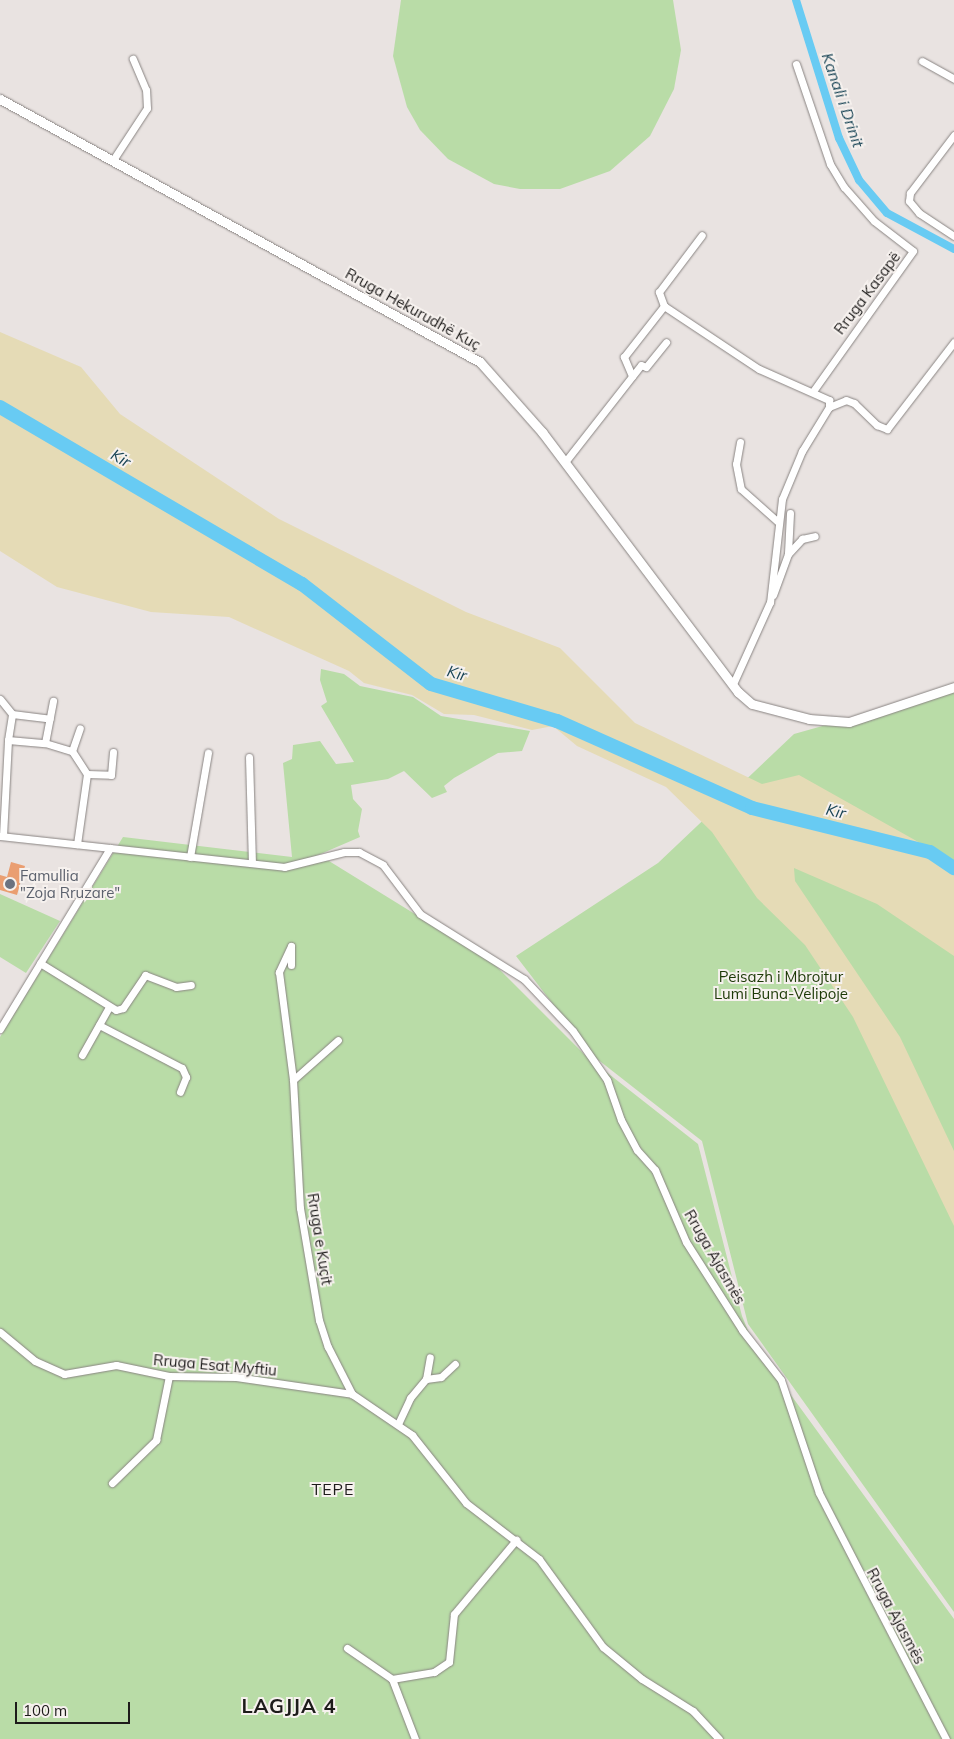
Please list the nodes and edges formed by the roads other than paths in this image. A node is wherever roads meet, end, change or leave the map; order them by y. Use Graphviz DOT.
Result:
graph roads {
  1 [pos="133,59"];
  2 [pos="922,61"];
  3 [pos="796,64"];
  4 [pos="954,79"];
  5 [pos="0,99"];
  6 [pos="954,135"];
  7 [pos="113,160"];
  8 [pos="702,235"];
  9 [pos="954,236"];
  10 [pos="664,306"];
  11 [pos="666,342"];
  12 [pos="954,342"];
  13 [pos="632,376"];
  14 [pos="814,390"];
  15 [pos="829,406"];
  16 [pos="740,442"];
  17 [pos="565,462"];
  18 [pos="790,513"];
  19 [pos="778,522"];
  20 [pos="815,536"];
  21 [pos="788,554"];
  22 [pos="770,602"];
  23 [pos="733,684"];
  24 [pos="954,687"];
  25 [pos="0,699"];
  26 [pos="53,701"];
  27 [pos="12,714"];
  28 [pos="50,719"];
  29 [pos="80,728"];
  30 [pos="8,740"];
  31 [pos="46,743"];
  32 [pos="72,751"];
  33 [pos="113,752"];
  34 [pos="208,753"];
  35 [pos="249,756"];
  36 [pos="87,774"];
  37 [pos="3,777"];
  38 [pos="1,836"];
  39 [pos="77,844"];
  40 [pos="110,848"];
  41 [pos="190,857"];
  42 [pos="252,864"];
  43 [pos="40,964"];
  44 [pos="291,965"];
  45 [pos="191,985"];
  46 [pos="109,1007"];
  47 [pos="99,1025"];
  48 [pos="0,1030"];
  49 [pos="338,1040"];
  50 [pos="82,1055"];
  51 [pos="294,1080"];
  52 [pos="180,1092"];
  53 [pos="0,1332"];
  54 [pos="430,1357"];
  55 [pos="455,1364"];
  56 [pos="169,1376"];
  57 [pos="426,1379"];
  58 [pos="352,1394"];
  59 [pos="398,1424"];
  60 [pos="112,1483"];
  61 [pos="516,1540"];
  62 [pos="348,1648"];
  63 [pos="392,1679"];
  64 [pos="416,1739"];
  65 [pos="719,1739"];
  66 [pos="946,1739"];
  1 -- 7 [label="street"];
  2 -- 4 [label="street"];
  3 -- 14 [label="street, Rruga Kasapë"];
  5 -- 7 [label="street, Rruga Hekurudhë Kuç"];
  6 -- 9 [label="street"];
  7 -- 17 [label="street, Rruga Hekurudhë Kuç"];
  8 -- 10 [label="street"];
  10 -- 13 [label="street"];
  10 -- 14 [label="street"];
  11 -- 13 [label="street"];
  12 -- 15 [label="street"];
  13 -- 17 [label="street"];
  14 -- 15 [label="street"];
  15 -- 19 [label="street"];
  16 -- 19 [label="street"];
  17 -- 23 [label="street, Rruga Hekurudhë Kuç"];
  18 -- 21 [label="street"];
  19 -- 22 [label="street"];
  20 -- 21 [label="street"];
  21 -- 22 [label="street"];
  22 -- 23 [label="street"];
  23 -- 24 [label="street, Rruga Hekurudhë Kuç"];
  25 -- 27 [label="street"];
  26 -- 28 [label="street"];
  27 -- 28 [label="street"];
  27 -- 30 [label="street"];
  28 -- 31 [label="street"];
  29 -- 32 [label="street"];
  30 -- 31 [label="street"];
  30 -- 37 [label="street"];
  31 -- 32 [label="street"];
  32 -- 36 [label="street"];
  33 -- 36 [label="street"];
  34 -- 41 [label="street"];
  35 -- 42 [label="street"];
  36 -- 39 [label="street"];
  37 -- 38 [label="street"];
  38 -- 39 [label="street"];
  39 -- 40 [label="street"];
  40 -- 41 [label="street"];
  40 -- 43 [label="street"];
  41 -- 42 [label="street"];
  42 -- 66 [label="street, Rruga Ajasmës"];
  43 -- 46 [label="street"];
  43 -- 48 [label="street"];
  44 -- 51 [label="street, Rruga e Kuçit"];
  45 -- 46 [label="street"];
  46 -- 47 [label="street"];
  47 -- 50 [label="street"];
  47 -- 52 [label="street"];
  49 -- 51 [label="street"];
  51 -- 58 [label="street, Rruga e Kuçit"];
  53 -- 56 [label="street, Rruga Esat Myftiu"];
  54 -- 57 [label="street"];
  55 -- 57 [label="street"];
  56 -- 58 [label="street, Rruga Esat Myftiu"];
  56 -- 60 [label="street"];
  57 -- 59 [label="street"];
  58 -- 59 [label="street"];
  59 -- 61 [label="street"];
  61 -- 63 [label="street"];
  61 -- 65 [label="street"];
  62 -- 63 [label="street"];
  63 -- 64 [label="street"];
}
